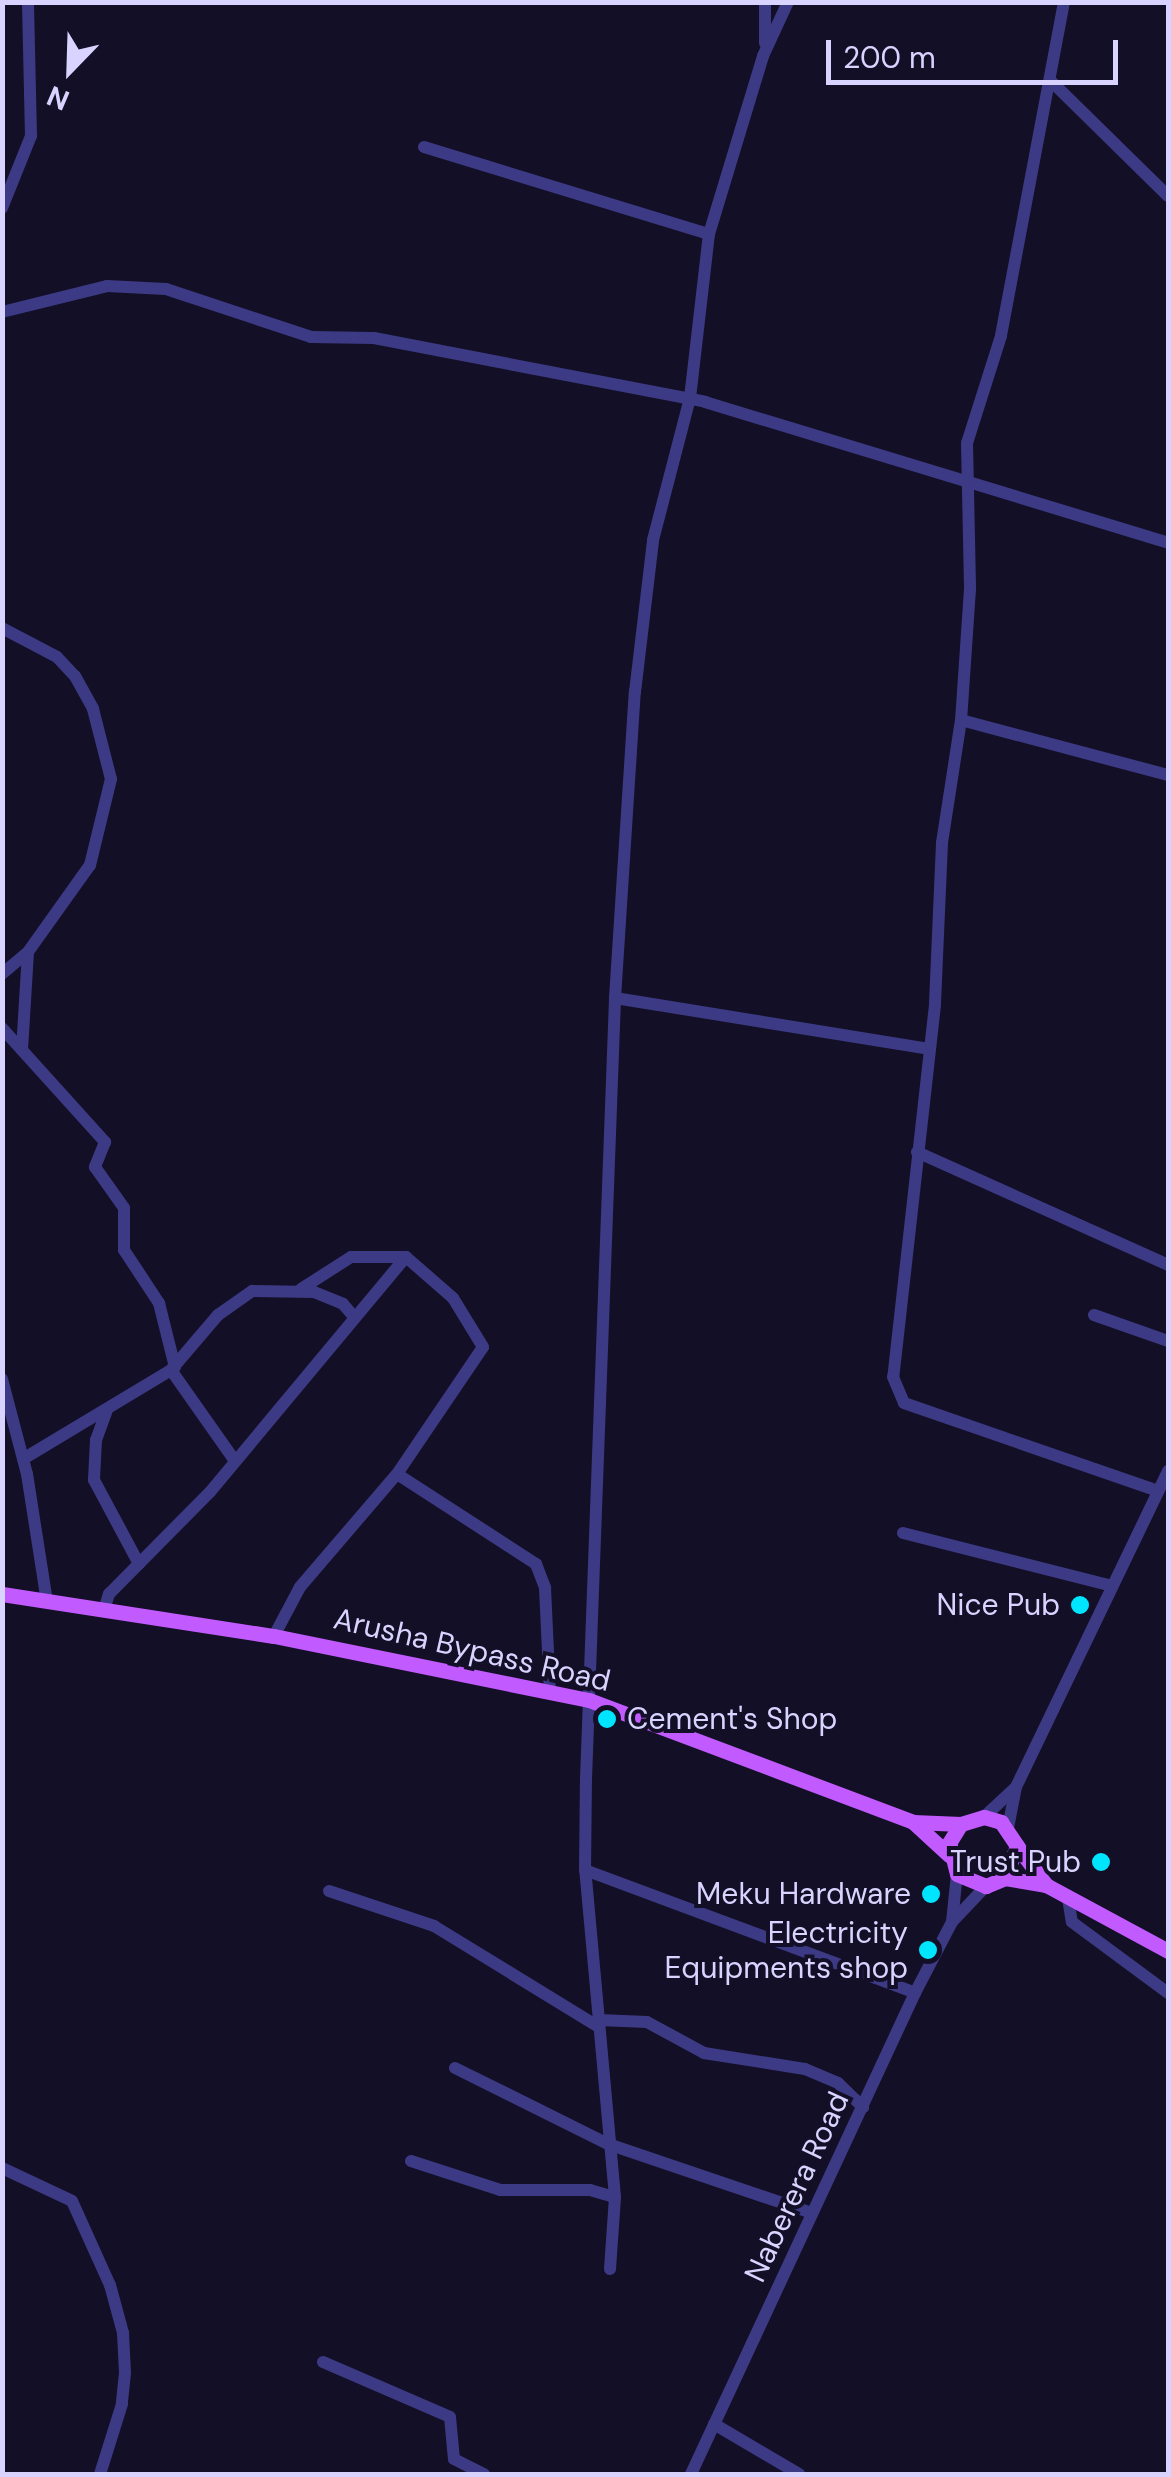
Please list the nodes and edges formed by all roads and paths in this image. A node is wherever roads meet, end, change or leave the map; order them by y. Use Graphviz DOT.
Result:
graph roads {
  1 [pos="28,2"];
  2 [pos="765,2"];
  3 [pos="788,2"];
  4 [pos="1064,2"];
  5 [pos="763,56"];
  6 [pos="1053,83"];
  7 [pos="424,147"];
  8 [pos="1168,196"];
  9 [pos="2,208"];
  10 [pos="709,234"];
  11 [pos="2,312"];
  12 [pos="690,398"];
  13 [pos="972,480"];
  14 [pos="1168,542"];
  15 [pos="2,628"];
  16 [pos="961,720"];
  17 [pos="1168,775"];
  18 [pos="28,952"];
  19 [pos="2,974"];
  20 [pos="616,998"];
  21 [pos="2,1028"];
  22 [pos="929,1049"];
  23 [pos="22,1050"];
  24 [pos="917,1152"];
  25 [pos="406,1257"];
  26 [pos="1168,1264"];
  27 [pos="301,1289"];
  28 [pos="1094,1315"];
  29 [pos="355,1318"];
  30 [pos="1168,1341"];
  31 [pos="173,1369"];
  32 [pos="2,1379"];
  33 [pos="108,1409"];
  34 [pos="23,1459"];
  35 [pos="235,1461"];
  36 [pos="1168,1471"];
  37 [pos="397,1474"];
  38 [pos="1158,1491"];
  39 [pos="903,1533"];
  40 [pos="139,1564"];
  41 [pos="1112,1586"];
  42 [pos="2,1594"];
  43 [pos="47,1601"];
  44 [pos="104,1610"];
  45 [pos="274,1636"];
  46 [pos="550,1693"];
  47 [pos="589,1700"];
  48 [pos="1016,1788"];
  49 [pos="984,1817"];
  50 [pos="913,1822"];
  51 [pos="961,1824"];
  52 [pos="1008,1828"];
  53 [pos="1017,1846"];
  54 [pos="949,1855"];
  55 [pos="585,1870"];
  56 [pos="957,1874"];
  57 [pos="1005,1878"];
  58 [pos="1046,1885"];
  59 [pos="986,1886"];
  60 [pos="329,1891"];
  61 [pos="1068,1898"];
  62 [pos="952,1922"];
  63 [pos="1168,1951"];
  64 [pos="915,1992"];
  65 [pos="1168,1993"];
  66 [pos="599,2024"];
  67 [pos="455,2068"];
  68 [pos="862,2107"];
  69 [pos="608,2144"];
  70 [pos="411,2161"];
  71 [pos="2,2168"];
  72 [pos="615,2197"];
  73 [pos="812,2213"];
  74 [pos="610,2269"];
  75 [pos="322,2362"];
  76 [pos="714,2424"];
  77 [pos="100,2474"];
  78 [pos="484,2474"];
  79 [pos="690,2474"];
  80 [pos="798,2474"];
  1 -- 9 [label="street"];
  2 -- 5 [label="street"];
  3 -- 5 [label="street"];
  4 -- 6 [label="street"];
  5 -- 10 [label="street"];
  6 -- 8 [label="street"];
  6 -- 13 [label="street"];
  7 -- 10 [label="street"];
  10 -- 12 [label="street"];
  11 -- 12 [label="street"];
  12 -- 13 [label="street"];
  12 -- 20 [label="street"];
  13 -- 14 [label="street"];
  13 -- 16 [label="street"];
  15 -- 18 [label="street"];
  16 -- 17 [label="street"];
  16 -- 22 [label="street"];
  18 -- 19 [label="street"];
  18 -- 23 [label="street"];
  20 -- 22 [label="street"];
  20 -- 47 [label="street"];
  21 -- 23 [label="street"];
  22 -- 24 [label="street"];
  23 -- 31 [label="street"];
  24 -- 26 [label="street"];
  24 -- 38 [label="street"];
  25 -- 27 [label="street"];
  25 -- 29 [label="street"];
  25 -- 37 [label="street"];
  27 -- 29 [label="street"];
  27 -- 31 [label="street"];
  28 -- 30 [label="street"];
  29 -- 35 [label="street"];
  31 -- 33 [label="street"];
  31 -- 35 [label="street"];
  32 -- 34 [label="street"];
  33 -- 34 [label="street"];
  33 -- 40 [label="street"];
  34 -- 43 [label="street"];
  35 -- 40 [label="street"];
  36 -- 38 [label="street"];
  37 -- 45 [label="street"];
  37 -- 46 [label="street"];
  38 -- 41 [label="street"];
  39 -- 41 [label="street"];
  40 -- 44 [label="street"];
  41 -- 48 [label="street"];
  42 -- 43 [label="main road, Arusha Bypass Road"];
  43 -- 44 [label="main road, Arusha Bypass Road"];
  44 -- 45 [label="main road, Arusha Bypass Road"];
  45 -- 46 [label="main road, Arusha Bypass Road"];
  46 -- 47 [label="main road, Arusha Bypass Road"];
  47 -- 50 [label="main road, Arusha Bypass Road"];
  47 -- 55 [label="street"];
  48 -- 49 [label="street"];
  48 -- 52 [label="street"];
  49 -- 51 [label="main road, Arusha Bypass Road"];
  49 -- 52 [label="main road"];
  50 -- 51 [label="main road, Arusha Bypass Road"];
  50 -- 54 [label="main road, Arusha Bypass Road"];
  51 -- 54 [label="main road"];
  52 -- 53 [label="main road"];
  53 -- 57 [label="main road"];
  53 -- 58 [label="main road"];
  54 -- 56 [label="main road, Arusha Bypass Road"];
  55 -- 64 [label="street"];
  55 -- 66 [label="street"];
  56 -- 59 [label="main road"];
  56 -- 62 [label="street, Naberera Road"];
  57 -- 58 [label="main road"];
  57 -- 59 [label="main road"];
  58 -- 61 [label="main road"];
  59 -- 62 [label="street, Naberera Road"];
  60 -- 66 [label="street"];
  61 -- 63 [label="main road"];
  61 -- 65 [label="street"];
  62 -- 64 [label="street, Naberera Road"];
  64 -- 68 [label="street, Naberera Road"];
  66 -- 68 [label="street"];
  66 -- 69 [label="street"];
  67 -- 69 [label="street"];
  68 -- 73 [label="street, Naberera Road"];
  69 -- 72 [label="street"];
  69 -- 73 [label="street"];
  70 -- 72 [label="street"];
  71 -- 77 [label="street"];
  72 -- 74 [label="street"];
  73 -- 76 [label="street, Naberera Road"];
  75 -- 78 [label="street"];
  76 -- 79 [label="street, Naberera Road"];
  76 -- 80 [label="street"];
}
